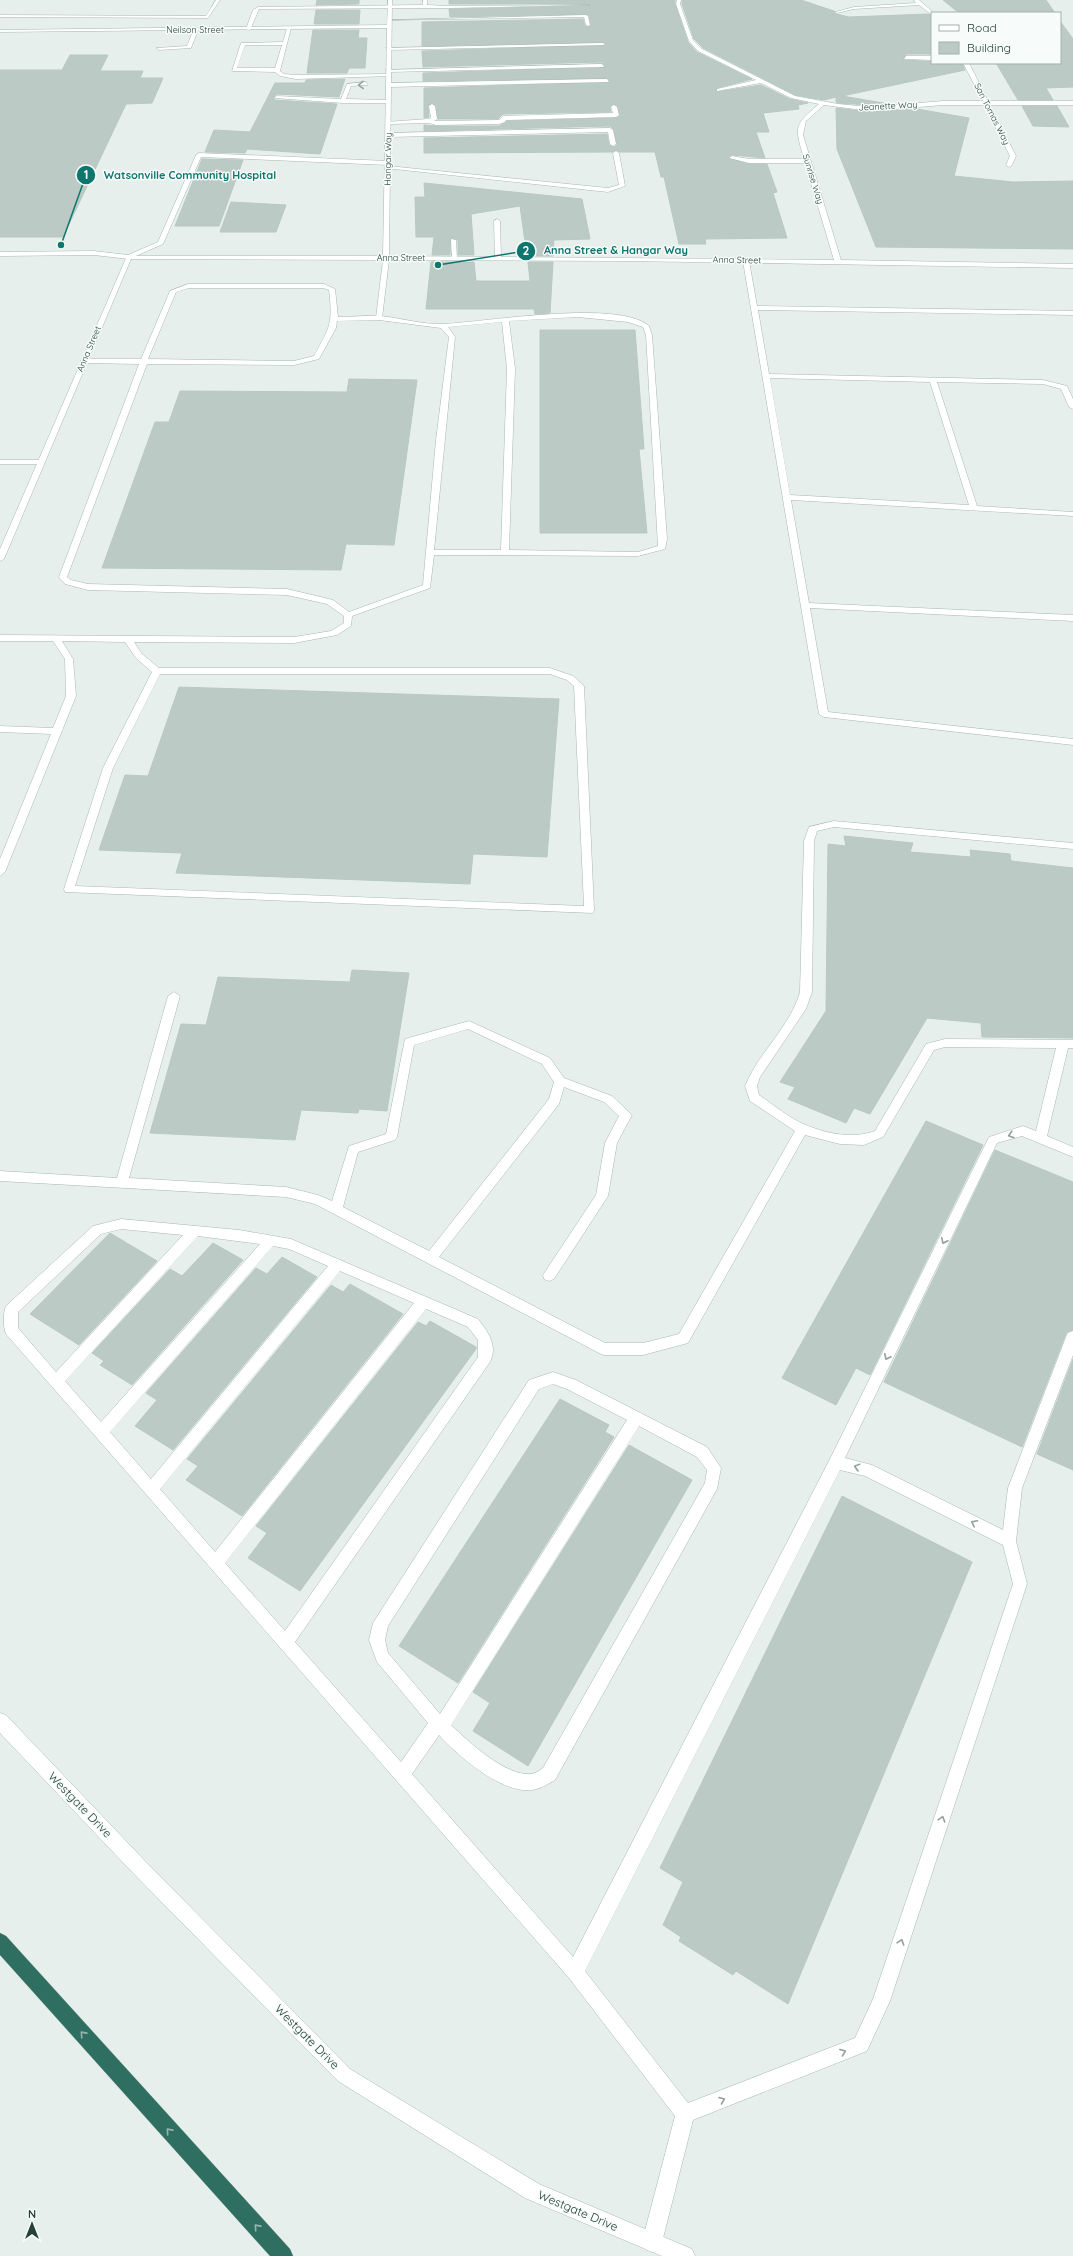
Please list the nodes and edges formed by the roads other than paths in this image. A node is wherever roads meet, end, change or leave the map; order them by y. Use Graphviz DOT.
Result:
graph roads {
  1 [pos="218,0"];
  2 [pos="390,0"];
  3 [pos="679,0"];
  4 [pos="917,2"];
  5 [pos="425,3"];
  6 [pos="588,5"];
  7 [pos="390,6"];
  8 [pos="837,12"];
  9 [pos="931,13"];
  10 [pos="0,16"];
  11 [pos="208,17"];
  12 [pos="390,23"];
  13 [pos="588,25"];
  14 [pos="289,28"];
  15 [pos="248,29"];
  16 [pos="199,30"];
  17 [pos="0,31"];
  18 [pos="285,43"];
  19 [pos="603,44"];
  20 [pos="159,48"];
  21 [pos="389,48"];
  22 [pos="906,58"];
  23 [pos="931,58"];
  24 [pos="967,64"];
  25 [pos="602,66"];
  26 [pos="277,70"];
  27 [pos="389,73"];
  28 [pos="607,81"];
  29 [pos="761,81"];
  30 [pos="371,84"];
  31 [pos="387,84"];
  32 [pos="719,90"];
  33 [pos="277,98"];
  34 [pos="343,101"];
  35 [pos="389,102"];
  36 [pos="988,103"];
  37 [pos="1073,103"];
  38 [pos="822,104"];
  39 [pos="432,106"];
  40 [pos="614,107"];
  41 [pos="429,121"];
  42 [pos="389,122"];
  43 [pos="389,135"];
  44 [pos="613,144"];
  45 [pos="616,153"];
  46 [pos="732,158"];
  47 [pos="808,161"];
  48 [pos="1009,165"];
  49 [pos="388,166"];
  50 [pos="497,221"];
  51 [pos="453,240"];
  52 [pos="0,254"];
  53 [pos="129,258"];
  54 [pos="386,258"];
  55 [pos="455,258"];
  56 [pos="498,258"];
  57 [pos="746,261"];
  58 [pos="838,262"];
  59 [pos="1073,266"];
  60 [pos="755,308"];
  61 [pos="1073,313"];
  62 [pos="379,318"];
  63 [pos="505,318"];
  64 [pos="334,319"];
  65 [pos="443,326"];
  66 [pos="84,361"];
  67 [pos="144,361"];
  68 [pos="766,376"];
  69 [pos="933,380"];
  70 [pos="1073,408"];
  71 [pos="0,462"];
  72 [pos="41,462"];
  73 [pos="787,497"];
  74 [pos="974,508"];
  75 [pos="1073,514"];
  76 [pos="430,552"];
  77 [pos="505,552"];
  78 [pos="1,556"];
  79 [pos="806,605"];
  80 [pos="348,615"];
  81 [pos="1073,618"];
  82 [pos="0,638"];
  83 [pos="56,638"];
  84 [pos="128,639"];
  85 [pos="157,671"];
  86 [pos="0,729"];
  87 [pos="57,731"];
  88 [pos="1073,742"];
  89 [pos="1073,846"];
  90 [pos="0,872"];
  91 [pos="174,996"];
  92 [pos="1068,1044"];
  93 [pos="560,1081"];
  94 [pos="802,1129"];
  95 [pos="1040,1139"];
  96 [pos="1073,1152"];
  97 [pos="0,1176"];
  98 [pos="122,1183"];
  99 [pos="336,1210"];
  100 [pos="195,1231"];
  101 [pos="271,1240"];
  102 [pos="430,1258"];
  103 [pos="338,1264"];
  104 [pos="549,1275"];
  105 [pos="424,1301"];
  106 [pos="1073,1337"];
  107 [pos="56,1381"];
  108 [pos="636,1418"];
  109 [pos="101,1432"];
  110 [pos="836,1462"];
  111 [pos="151,1489"];
  112 [pos="1009,1541"];
  113 [pos="216,1562"];
  114 [pos="286,1642"];
  115 [pos="0,1721"];
  116 [pos="440,1725"];
  117 [pos="402,1774"];
  118 [pos="0,1942"];
  119 [pos="575,1972"];
  120 [pos="686,2114"];
  121 [pos="652,2242"];
  122 [pos="283,2256"];
  123 [pos="685,2256"];
  1 -- 11 [label="street"];
  2 -- 7 [label="street, Hangar Way"];
  3 -- 29 [label="street, Jeanette Way"];
  4 -- 8 [label="street"];
  4 -- 9 [label="street"];
  5 -- 6 [label="street"];
  5 -- 7 [label="street"];
  7 -- 12 [label="street, Hangar Way"];
  7 -- 15 [label="street"];
  10 -- 11 [label="street"];
  11 -- 16 [label="street"];
  12 -- 13 [label="street, Neilson Street"];
  12 -- 14 [label="street, Neilson Street"];
  12 -- 21 [label="street, Hangar Way"];
  14 -- 15 [label="street, Neilson Street"];
  14 -- 18 [label="street"];
  15 -- 16 [label="street, Neilson Street"];
  16 -- 17 [label="street, Neilson Street"];
  16 -- 20 [label="street"];
  18 -- 26 [label="street"];
  18 -- 26 [label="street"];
  19 -- 21 [label="street"];
  21 -- 27 [label="street, Hangar Way"];
  22 -- 23 [label="street"];
  24 -- 36 [label="street, San Tomas Way"];
  25 -- 27 [label="street"];
  26 -- 27 [label="street"];
  27 -- 31 [label="street, Hangar Way"];
  28 -- 31 [label="street"];
  29 -- 32 [label="street"];
  29 -- 38 [label="street, Jeanette Way"];
  30 -- 34 [label="street, one-way"];
  31 -- 35 [label="street, Hangar Way"];
  33 -- 34 [label="street"];
  34 -- 35 [label="street"];
  35 -- 42 [label="street, Hangar Way"];
  36 -- 37 [label="street, Jeanette Way"];
  36 -- 38 [label="street, Jeanette Way"];
  36 -- 48 [label="street, San Tomas Way"];
  38 -- 47 [label="street, Sunrise Way"];
  39 -- 41 [label="street"];
  40 -- 41 [label="street"];
  41 -- 42 [label="street"];
  42 -- 43 [label="street, Hangar Way"];
  43 -- 44 [label="street"];
  43 -- 49 [label="street, Hangar Way"];
  45 -- 49 [label="street"];
  46 -- 47 [label="street"];
  47 -- 58 [label="street, Sunrise Way"];
  49 -- 53 [label="street"];
  49 -- 54 [label="street, Hangar Way"];
  50 -- 56 [label="street"];
  51 -- 55 [label="street"];
  52 -- 53 [label="street"];
  53 -- 54 [label="street, Anna Street"];
  53 -- 66 [label="street, Anna Street"];
  54 -- 55 [label="street, Anna Street"];
  54 -- 62 [label="street, Hangar Way"];
  55 -- 56 [label="street, Anna Street"];
  56 -- 57 [label="street, Anna Street"];
  57 -- 58 [label="street, Anna Street"];
  57 -- 60 [label="street"];
  58 -- 59 [label="street, Anna Street"];
  60 -- 61 [label="street"];
  60 -- 68 [label="street"];
  62 -- 64 [label="street"];
  62 -- 65 [label="street"];
  63 -- 65 [label="street"];
  63 -- 77 [label="street"];
  63 -- 77 [label="street"];
  64 -- 67 [label="street"];
  64 -- 67 [label="street"];
  65 -- 76 [label="street"];
  66 -- 67 [label="street"];
  66 -- 72 [label="street, Anna Street"];
  67 -- 80 [label="street"];
  68 -- 69 [label="street"];
  68 -- 73 [label="street"];
  69 -- 70 [label="street"];
  69 -- 74 [label="street"];
  71 -- 72 [label="street"];
  72 -- 78 [label="street, Anna Street"];
  73 -- 74 [label="street"];
  73 -- 79 [label="street"];
  74 -- 75 [label="street"];
  76 -- 77 [label="street"];
  76 -- 80 [label="street"];
  79 -- 81 [label="street"];
  79 -- 88 [label="street"];
  80 -- 84 [label="street"];
  82 -- 83 [label="street"];
  83 -- 84 [label="street"];
  83 -- 87 [label="street"];
  84 -- 85 [label="street"];
  85 -- 85 [label="street"];
  86 -- 87 [label="street"];
  87 -- 90 [label="street"];
  89 -- 94 [label="street"];
  91 -- 98 [label="street"];
  92 -- 94 [label="street"];
  92 -- 95 [label="street"];
  93 -- 99 [label="street"];
  93 -- 102 [label="street"];
  93 -- 104 [label="street"];
  94 -- 102 [label="street"];
  95 -- 96 [label="street"];
  95 -- 110 [label="street, one-way"];
  97 -- 98 [label="street"];
  98 -- 99 [label="street"];
  99 -- 102 [label="street"];
  100 -- 101 [label="street"];
  100 -- 107 [label="street"];
  100 -- 107 [label="street"];
  101 -- 103 [label="street"];
  101 -- 109 [label="street"];
  103 -- 105 [label="street"];
  103 -- 111 [label="street"];
  105 -- 113 [label="street"];
  105 -- 114 [label="street"];
  106 -- 112 [label="street"];
  107 -- 109 [label="street"];
  108 -- 116 [label="street"];
  108 -- 116 [label="street"];
  108 -- 116 [label="street"];
  109 -- 111 [label="street"];
  112 -- 110 [label="street, one-way"];
  110 -- 119 [label="street"];
  111 -- 113 [label="street"];
  120 -- 112 [label="street, one-way"];
  113 -- 114 [label="street"];
  114 -- 117 [label="street"];
  115 -- 121 [label="street, Westgate Drive"];
  116 -- 117 [label="street"];
  117 -- 119 [label="street"];
  122 -- 118 [label="highway, one-way"];
  119 -- 120 [label="street"];
  120 -- 121 [label="street"];
  121 -- 123 [label="street, Westgate Drive"];
}
